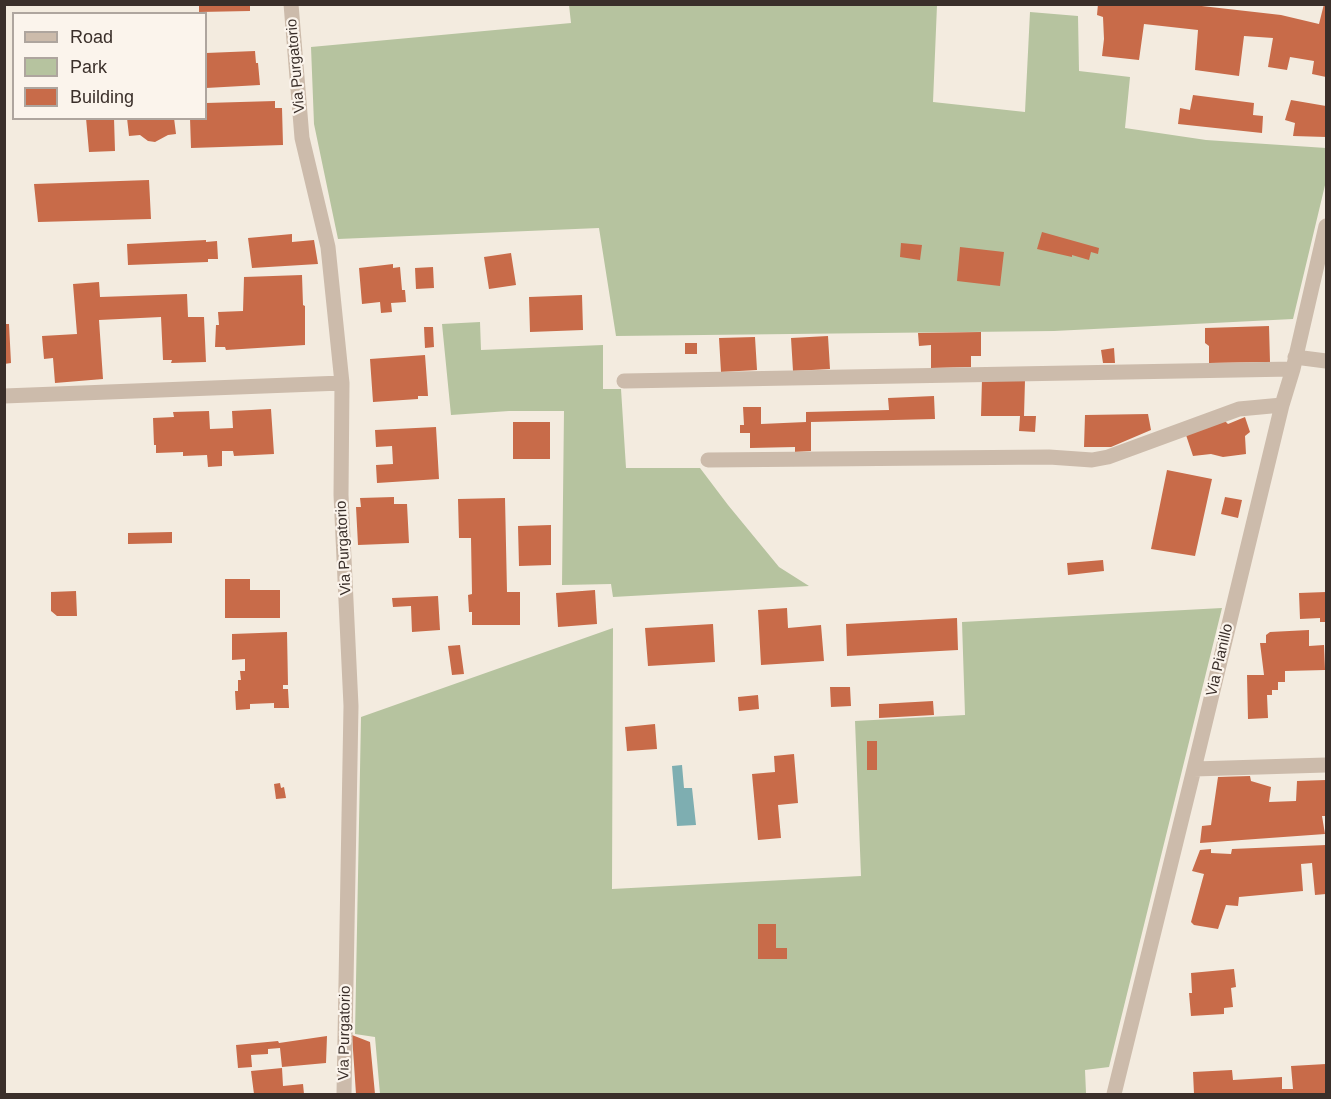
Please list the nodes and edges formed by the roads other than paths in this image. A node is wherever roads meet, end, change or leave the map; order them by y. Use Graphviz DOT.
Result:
graph roads {
  1 [pos="291,4"];
  2 [pos="1326,226"];
  3 [pos="1326,360"];
  4 [pos="1294,363"];
  5 [pos="624,381"];
  6 [pos="342,383"];
  7 [pos="4,396"];
  8 [pos="1281,405"];
  9 [pos="708,460"];
  10 [pos="1326,765"];
  11 [pos="1194,769"];
  12 [pos="344,1095"];
  13 [pos="1114,1095"];
  1 -- 6 [label="street, Via Purgatorio"];
  2 -- 4 [label="street, Via Pianillo"];
  3 -- 4 [label="street"];
  4 -- 5 [label="street"];
  4 -- 8 [label="street, Via Pianillo"];
  6 -- 7 [label="street"];
  6 -- 12 [label="street, Via Purgatorio"];
  8 -- 9 [label="street"];
  8 -- 11 [label="street, Via Pianillo"];
  10 -- 11 [label="street"];
  11 -- 13 [label="street, Via Pianillo"];
}
